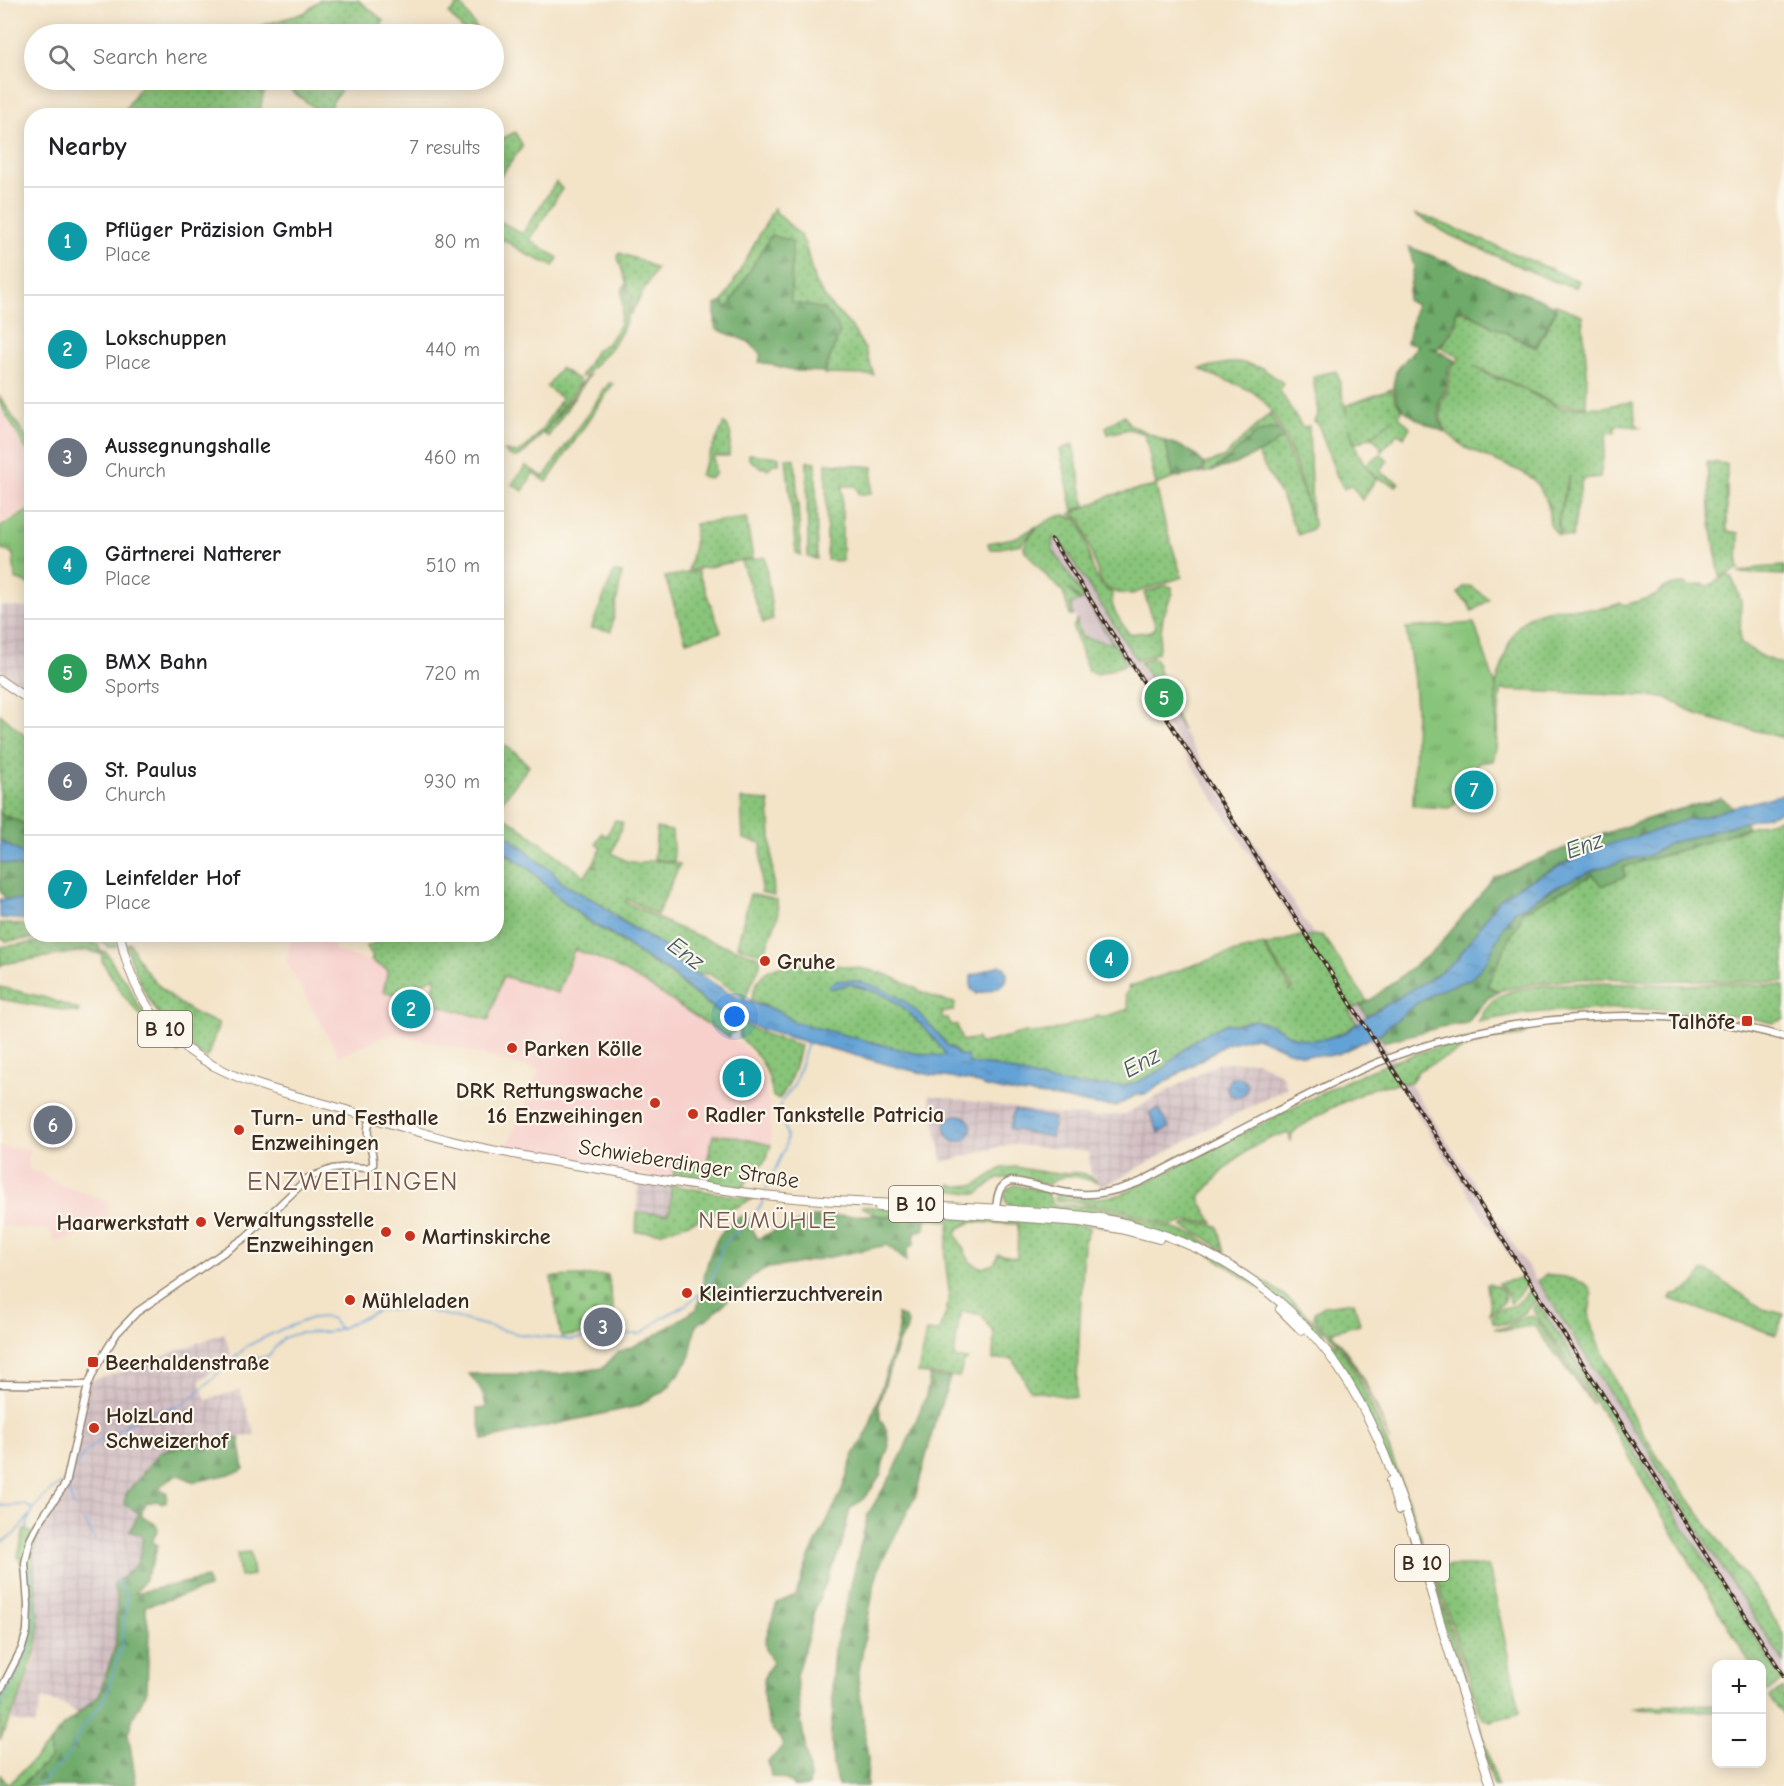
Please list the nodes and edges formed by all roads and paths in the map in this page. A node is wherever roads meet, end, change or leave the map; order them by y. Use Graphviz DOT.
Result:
graph roads {
  1 [pos="0,680"];
  2 [pos="24,696"];
  3 [pos="122,942"];
  4 [pos="1784,1037"];
  5 [pos="372,1118"];
  6 [pos="992,1213"];
  7 [pos="0,1384"];
  8 [pos="88,1385"];
  9 [pos="0,1691"];
  10 [pos="1485,1786"];
  11 [pos="1491,1786"];
  1 -- 2 [label="main road"];
  3 -- 5 [label="main road, Schwieberdinger Straße / B 10"];
  4 -- 6 [label="street"];
  5 -- 6 [label="main road, Schwieberdinger Straße / B 10"];
  5 -- 8 [label="street"];
  6 -- 10 [label="main road, B 10"];
  6 -- 11 [label="main road, B 10"];
  7 -- 8 [label="street"];
  8 -- 9 [label="street"];
}
